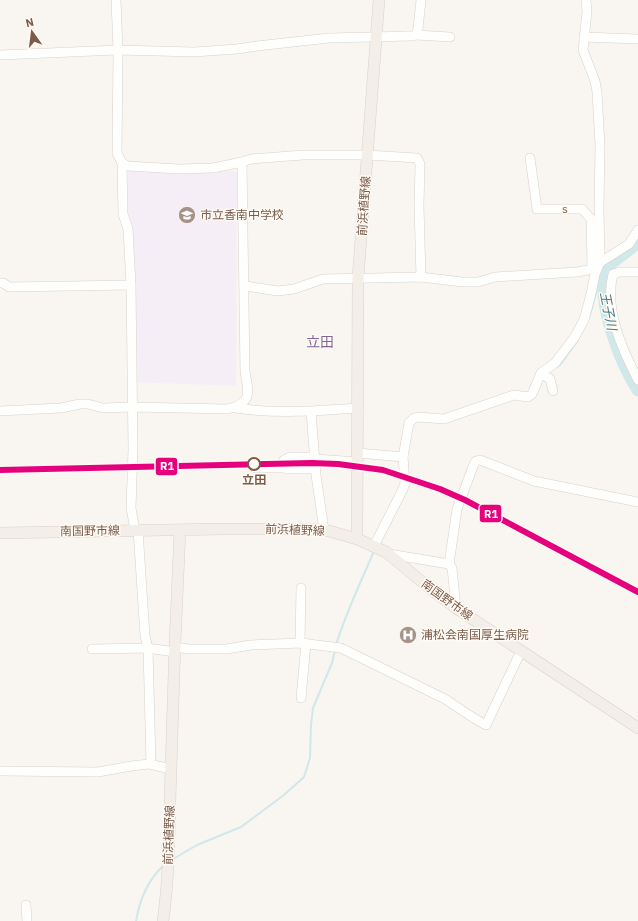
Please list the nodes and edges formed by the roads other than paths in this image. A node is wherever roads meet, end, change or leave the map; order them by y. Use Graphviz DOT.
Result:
graph roads {
  1 [pos="116,0"];
  2 [pos="379,0"];
  3 [pos="421,0"];
  4 [pos="586,0"];
  5 [pos="416,35"];
  6 [pos="376,37"];
  7 [pos="450,37"];
  8 [pos="584,37"];
  9 [pos="638,39"];
  10 [pos="118,50"];
  11 [pos="0,55"];
  12 [pos="368,155"];
  13 [pos="530,158"];
  14 [pos="242,162"];
  15 [pos="122,163"];
  16 [pos="638,230"];
  17 [pos="599,263"];
  18 [pos="638,272"];
  19 [pos="613,274"];
  20 [pos="421,277"];
  21 [pos="358,278"];
  22 [pos="0,283"];
  23 [pos="131,285"];
  24 [pos="245,286"];
  25 [pos="541,373"];
  26 [pos="638,380"];
  27 [pos="553,391"];
  28 [pos="132,407"];
  29 [pos="235,408"];
  30 [pos="358,408"];
  31 [pos="0,412"];
  32 [pos="311,412"];
  33 [pos="358,457"];
  34 [pos="403,457"];
  35 [pos="314,458"];
  36 [pos="255,468"];
  37 [pos="285,468"];
  38 [pos="315,469"];
  39 [pos="638,502"];
  40 [pos="136,530"];
  41 [pos="180,530"];
  42 [pos="324,530"];
  43 [pos="0,533"];
  44 [pos="357,539"];
  45 [pos="374,546"];
  46 [pos="389,554"];
  47 [pos="449,564"];
  48 [pos="301,588"];
  49 [pos="456,608"];
  50 [pos="303,643"];
  51 [pos="148,648"];
  52 [pos="92,649"];
  53 [pos="175,650"];
  54 [pos="521,651"];
  55 [pos="301,698"];
  56 [pos="638,728"];
  57 [pos="151,764"];
  58 [pos="171,769"];
  59 [pos="0,771"];
  60 [pos="26,905"];
  61 [pos="27,921"];
  62 [pos="163,921"];
  1 -- 10 [label="street"];
  2 -- 6 [label="main road, 前浜植野線"];
  3 -- 5 [label="street"];
  4 -- 8 [label="street"];
  5 -- 6 [label="street"];
  5 -- 7 [label="street"];
  6 -- 10 [label="street"];
  6 -- 12 [label="main road, 前浜植野線"];
  8 -- 9 [label="street"];
  8 -- 17 [label="street"];
  10 -- 11 [label="street"];
  10 -- 15 [label="street"];
  12 -- 14 [label="street"];
  12 -- 20 [label="street"];
  12 -- 21 [label="main road, 前浜植野線"];
  13 -- 17 [label="street, s"];
  14 -- 15 [label="street"];
  14 -- 24 [label="street"];
  15 -- 23 [label="street"];
  16 -- 17 [label="street"];
  17 -- 19 [label="street"];
  17 -- 20 [label="street"];
  17 -- 25 [label="street"];
  18 -- 19 [label="street"];
  19 -- 26 [label="street"];
  20 -- 21 [label="street"];
  21 -- 24 [label="street"];
  21 -- 30 [label="main road, 前浜植野線"];
  22 -- 23 [label="street"];
  23 -- 28 [label="street"];
  24 -- 29 [label="street"];
  25 -- 27 [label="street"];
  25 -- 34 [label="street"];
  28 -- 29 [label="street"];
  28 -- 31 [label="street"];
  28 -- 40 [label="street"];
  29 -- 32 [label="street"];
  30 -- 32 [label="street"];
  30 -- 33 [label="main road, 前浜植野線"];
  32 -- 35 [label="street"];
  33 -- 34 [label="street"];
  33 -- 35 [label="street"];
  33 -- 44 [label="main road, 前浜植野線"];
  34 -- 45 [label="street"];
  35 -- 37 [label="street"];
  35 -- 38 [label="street"];
  36 -- 37 [label="street"];
  37 -- 38 [label="street"];
  38 -- 42 [label="street"];
  39 -- 47 [label="street"];
  40 -- 41 [label="main road, 南国野市線"];
  40 -- 43 [label="main road, 南国野市線"];
  40 -- 51 [label="street"];
  41 -- 42 [label="main road, 前浜植野線"];
  41 -- 53 [label="main road, 前浜植野線"];
  42 -- 44 [label="main road, 前浜植野線"];
  44 -- 45 [label="main road, 南国野市線"];
  45 -- 46 [label="main road, 南国野市線"];
  46 -- 47 [label="street"];
  46 -- 49 [label="main road, 南国野市線"];
  47 -- 49 [label="street"];
  48 -- 50 [label="street"];
  49 -- 54 [label="main road, 南国野市線"];
  50 -- 53 [label="street"];
  50 -- 54 [label="street"];
  50 -- 55 [label="street"];
  51 -- 52 [label="street"];
  51 -- 53 [label="street"];
  51 -- 57 [label="street"];
  53 -- 58 [label="main road, 前浜植野線"];
  54 -- 56 [label="main road, 南国野市線"];
  57 -- 58 [label="street"];
  57 -- 59 [label="street"];
  58 -- 62 [label="main road, 前浜植野線"];
  60 -- 61 [label="street"];
}
